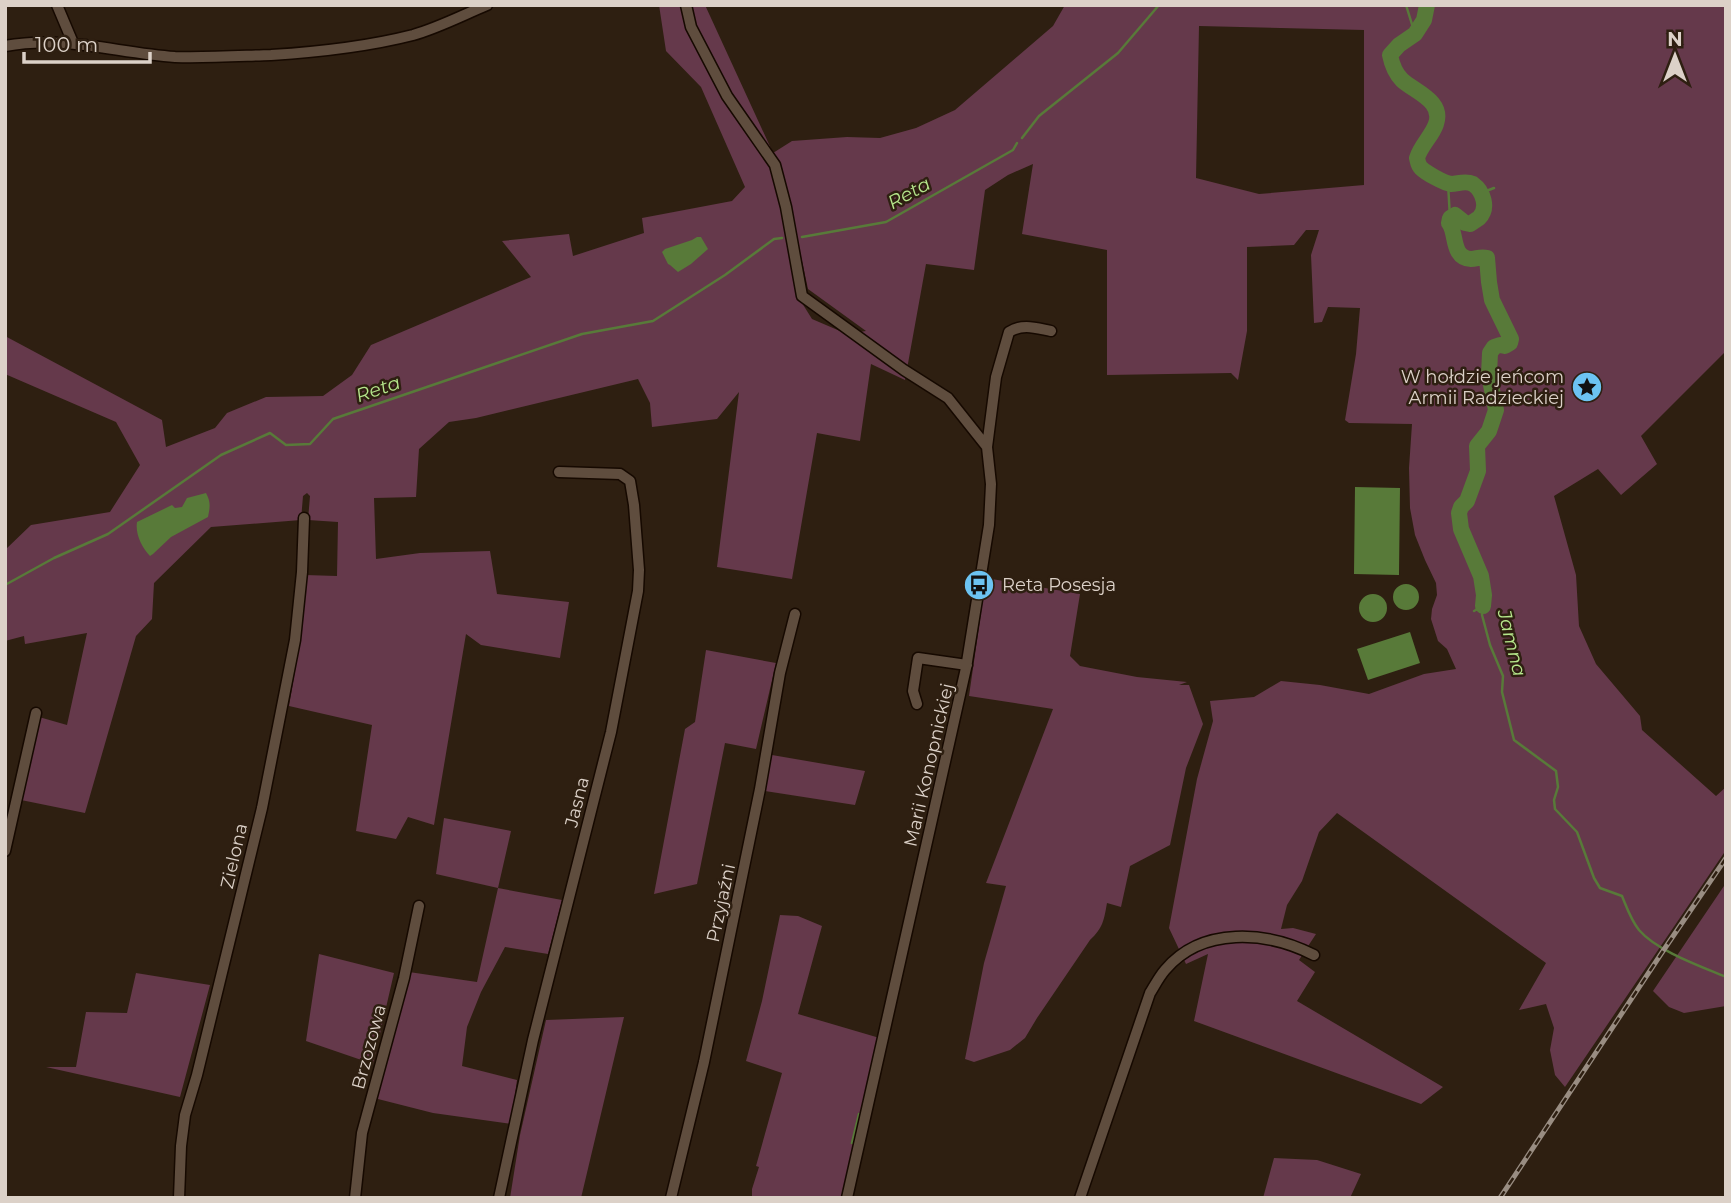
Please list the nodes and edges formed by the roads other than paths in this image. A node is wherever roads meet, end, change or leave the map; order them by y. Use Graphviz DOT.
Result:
graph roads {
  1 [pos="57,5"];
  2 [pos="487,5"];
  3 [pos="686,5"];
  4 [pos="73,43"];
  5 [pos="5,46"];
  6 [pos="1051,331"];
  7 [pos="987,447"];
  8 [pos="559,472"];
  9 [pos="304,517"];
  10 [pos="795,614"];
  11 [pos="967,665"];
  12 [pos="918,704"];
  13 [pos="36,713"];
  14 [pos="5,851"];
  15 [pos="419,906"];
  16 [pos="1314,954"];
  17 [pos="179,1198"];
  18 [pos="355,1198"];
  19 [pos="499,1198"];
  20 [pos="671,1198"];
  21 [pos="847,1198"];
  22 [pos="1080,1198"];
  1 -- 4 [label="street"];
  2 -- 4 [label="street"];
  3 -- 7 [label="street"];
  4 -- 5 [label="street"];
  6 -- 7 [label="street, Marii Konopnickiej"];
  7 -- 11 [label="street, Marii Konopnickiej"];
  8 -- 19 [label="street, Jasna"];
  9 -- 17 [label="street, Zielona"];
  10 -- 20 [label="street, Przyjaźni"];
  11 -- 12 [label="street"];
  11 -- 21 [label="street, Marii Konopnickiej"];
  13 -- 14 [label="street"];
  15 -- 18 [label="street, Brzozowa"];
  16 -- 22 [label="street"];
}
